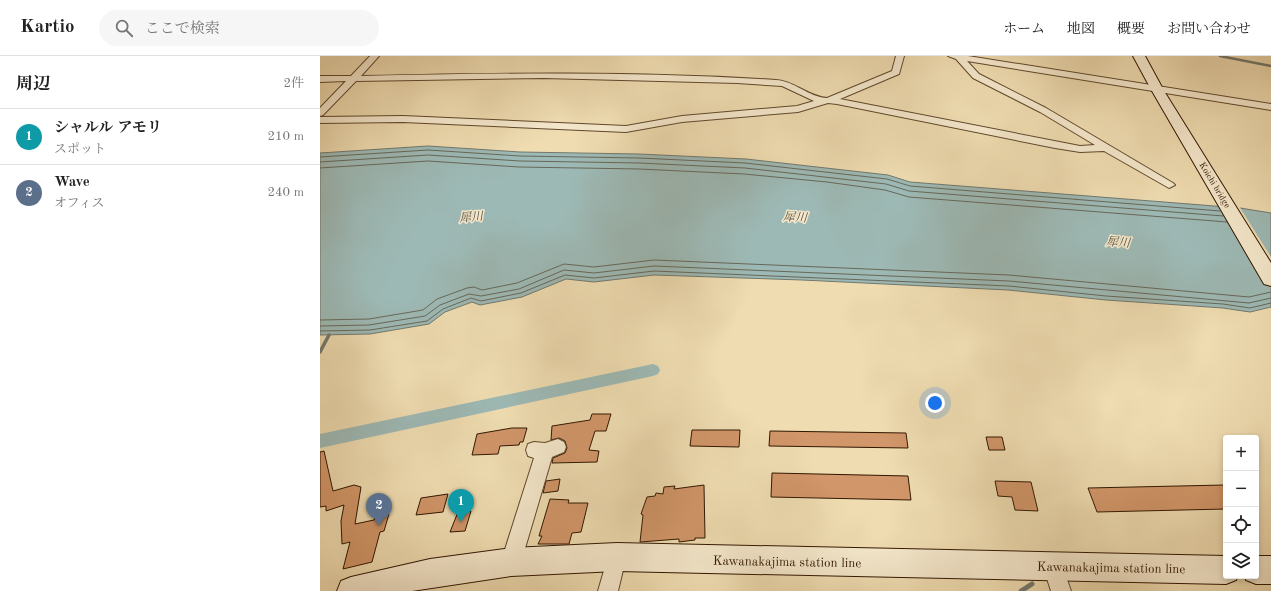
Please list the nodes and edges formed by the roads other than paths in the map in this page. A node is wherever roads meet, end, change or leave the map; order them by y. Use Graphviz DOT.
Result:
graph roads {
  1 [pos="375,56"];
  2 [pos="900,56"];
  3 [pos="956,56"];
  4 [pos="1139,56"];
  5 [pos="971,57"];
  6 [pos="354,78"];
  7 [pos="320,79"];
  8 [pos="1157,89"];
  9 [pos="829,100"];
  10 [pos="1271,107"];
  11 [pos="320,114"];
  12 [pos="320,120"];
  13 [pos="1104,148"];
  14 [pos="1169,185"];
  15 [pos="1271,279"];
  16 [pos="545,449"];
  17 [pos="617,557"];
  18 [pos="511,562"];
  19 [pos="1053,566"];
  20 [pos="1223,570"];
  21 [pos="1259,570"];
  22 [pos="1271,570"];
  23 [pos="351,591"];
  24 [pos="608,591"];
  25 [pos="1061,591"];
  1 -- 6 [label="street"];
  2 -- 9 [label="street"];
  3 -- 5 [label="street"];
  3 -- 13 [label="street"];
  4 -- 8 [label="main road"];
  5 -- 8 [label="street"];
  6 -- 7 [label="street"];
  6 -- 9 [label="street"];
  6 -- 11 [label="street"];
  8 -- 10 [label="street"];
  8 -- 15 [label="main road, Koichi bridge"];
  9 -- 12 [label="street"];
  9 -- 13 [label="street"];
  13 -- 14 [label="street"];
  16 -- 18 [label="street"];
  17 -- 18 [label="main road, Kawanakajima station line"];
  17 -- 19 [label="main road, Kawanakajima station line"];
  17 -- 24 [label="street"];
  18 -- 23 [label="main road, Kawanakajima station line"];
  19 -- 20 [label="main road, Kawanakajima station line"];
  19 -- 25 [label="street"];
  21 -- 22 [label="main road"];
}
